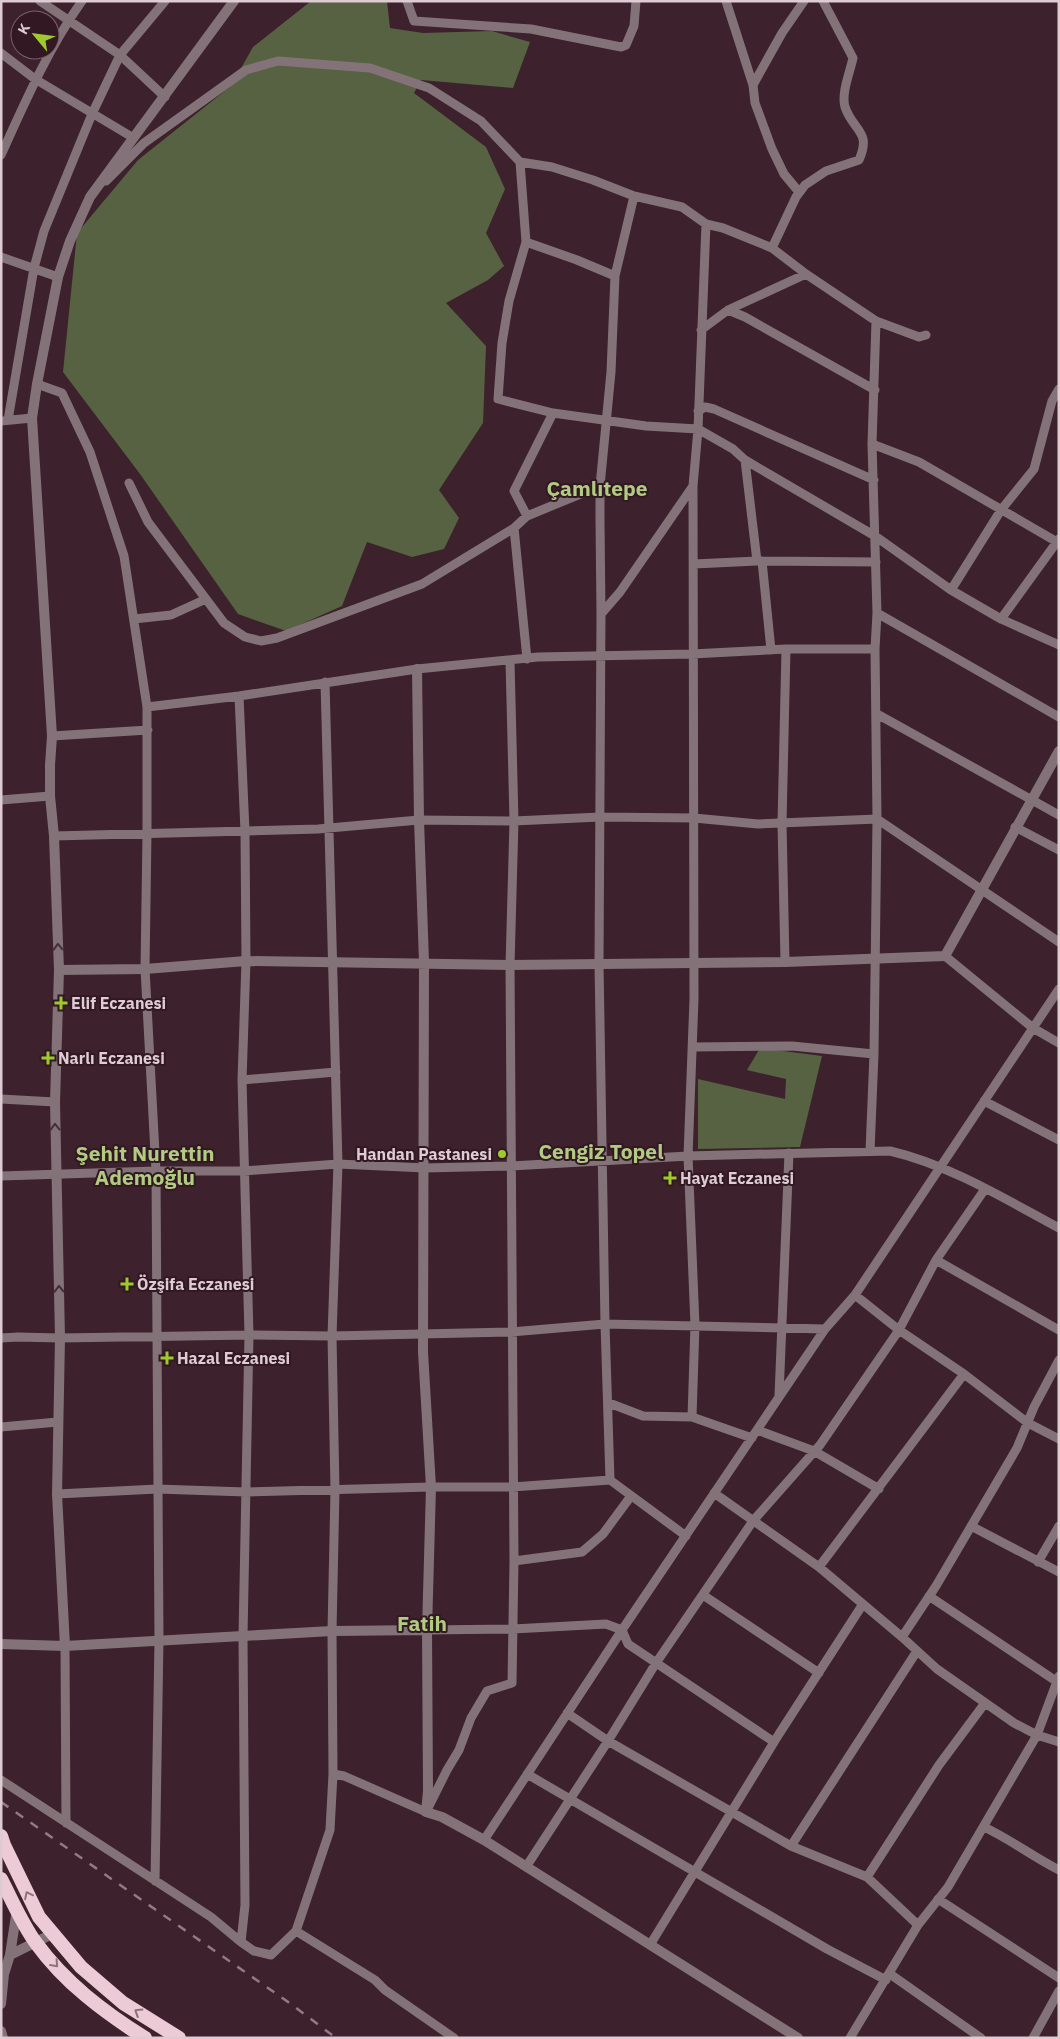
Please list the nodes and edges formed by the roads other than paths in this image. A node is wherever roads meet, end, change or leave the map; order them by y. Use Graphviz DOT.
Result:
graph roads {
  1 [pos="40,1"];
  2 [pos="82,1"];
  3 [pos="165,1"];
  4 [pos="234,1"];
  5 [pos="406,1"];
  6 [pos="636,1"];
  7 [pos="726,1"];
  8 [pos="804,1"];
  9 [pos="823,1"];
  10 [pos="68,21"];
  11 [pos="1,53"];
  12 [pos="120,55"];
  13 [pos="35,79"];
  14 [pos="753,85"];
  15 [pos="165,97"];
  16 [pos="92,114"];
  17 [pos="132,137"];
  18 [pos="1,155"];
  19 [pos="520,162"];
  20 [pos="800,192"];
  21 [pos="634,196"];
  22 [pos="90,197"];
  23 [pos="706,224"];
  24 [pos="526,242"];
  25 [pos="772,248"];
  26 [pos="1,257"];
  27 [pos="34,268"];
  28 [pos="806,274"];
  29 [pos="58,276"];
  30 [pos="615,276"];
  31 [pos="728,310"];
  32 [pos="876,321"];
  33 [pos="701,330"];
  34 [pos="926,335"];
  35 [pos="36,384"];
  36 [pos="1059,389"];
  37 [pos="875,390"];
  38 [pos="698,411"];
  39 [pos="552,413"];
  40 [pos="32,418"];
  41 [pos="5,420"];
  42 [pos="607,421"];
  43 [pos="698,430"];
  44 [pos="872,444"];
  45 [pos="745,460"];
  46 [pos="874,480"];
  47 [pos="129,483"];
  48 [pos="600,486"];
  49 [pos="693,486"];
  50 [pos="1000,510"];
  51 [pos="527,516"];
  52 [pos="514,528"];
  53 [pos="875,536"];
  54 [pos="1058,541"];
  55 [pos="759,561"];
  56 [pos="876,562"];
  57 [pos="694,564"];
  58 [pos="951,590"];
  59 [pos="206,599"];
  60 [pos="877,613"];
  61 [pos="601,614"];
  62 [pos="134,618"];
  63 [pos="1001,619"];
  64 [pos="1059,646"];
  65 [pos="786,649"];
  66 [pos="875,649"];
  67 [pos="771,650"];
  68 [pos="692,654"];
  69 [pos="600,656"];
  70 [pos="527,659"];
  71 [pos="510,661"];
  72 [pos="417,670"];
  73 [pos="325,682"];
  74 [pos="239,696"];
  75 [pos="147,707"];
  76 [pos="877,714"];
  77 [pos="1059,717"];
  78 [pos="148,730"];
  79 [pos="52,736"];
  80 [pos="1059,751"];
  81 [pos="50,796"];
  82 [pos="1031,799"];
  83 [pos="1,800"];
  84 [pos="1059,815"];
  85 [pos="600,817"];
  86 [pos="694,818"];
  87 [pos="876,819"];
  88 [pos="419,820"];
  89 [pos="514,821"];
  90 [pos="782,823"];
  91 [pos="329,827"];
  92 [pos="1015,827"];
  93 [pos="245,831"];
  94 [pos="148,834"];
  95 [pos="54,836"];
  96 [pos="1059,850"];
  97 [pos="982,890"];
  98 [pos="1059,942"];
  99 [pos="945,956"];
  100 [pos="875,957"];
  101 [pos="246,961"];
  102 [pos="334,961"];
  103 [pos="424,962"];
  104 [pos="694,962"];
  105 [pos="785,962"];
  106 [pos="510,964"];
  107 [pos="599,964"];
  108 [pos="145,969"];
  109 [pos="59,970"];
  110 [pos="1059,989"];
  111 [pos="1033,1028"];
  112 [pos="1059,1043"];
  113 [pos="693,1047"];
  114 [pos="874,1054"];
  115 [pos="336,1072"];
  116 [pos="242,1080"];
  117 [pos="1,1100"];
  118 [pos="984,1101"];
  119 [pos="55,1102"];
  120 [pos="1059,1140"];
  121 [pos="870,1151"];
  122 [pos="789,1154"];
  123 [pos="688,1156"];
  124 [pos="602,1160"];
  125 [pos="338,1164"];
  126 [pos="511,1166"];
  127 [pos="425,1168"];
  128 [pos="940,1168"];
  129 [pos="156,1171"];
  130 [pos="244,1171"];
  131 [pos="1,1176"];
  132 [pos="57,1176"];
  133 [pos="986,1189"];
  134 [pos="1059,1228"];
  135 [pos="936,1260"];
  136 [pos="855,1295"];
  137 [pos="605,1324"];
  138 [pos="695,1325"];
  139 [pos="782,1329"];
  140 [pos="825,1329"];
  141 [pos="899,1330"];
  142 [pos="1059,1330"];
  143 [pos="512,1332"];
  144 [pos="249,1335"];
  145 [pos="423,1335"];
  146 [pos="332,1336"];
  147 [pos="157,1337"];
  148 [pos="1,1338"];
  149 [pos="60,1338"];
  150 [pos="1059,1360"];
  151 [pos="964,1374"];
  152 [pos="779,1397"];
  153 [pos="609,1404"];
  154 [pos="692,1417"];
  155 [pos="58,1422"];
  156 [pos="1028,1423"];
  157 [pos="1,1427"];
  158 [pos="754,1434"];
  159 [pos="1059,1439"];
  160 [pos="814,1450"];
  161 [pos="610,1480"];
  162 [pos="431,1487"];
  163 [pos="512,1487"];
  164 [pos="157,1489"];
  165 [pos="879,1489"];
  166 [pos="335,1490"];
  167 [pos="246,1492"];
  168 [pos="714,1493"];
  169 [pos="57,1494"];
  170 [pos="631,1496"];
  171 [pos="753,1521"];
  172 [pos="971,1526"];
  173 [pos="1059,1526"];
  174 [pos="686,1536"];
  175 [pos="514,1561"];
  176 [pos="1038,1562"];
  177 [pos="819,1567"];
  178 [pos="1059,1572"];
  179 [pos="703,1595"];
  180 [pos="929,1596"];
  181 [pos="863,1604"];
  182 [pos="513,1629"];
  183 [pos="427,1630"];
  184 [pos="622,1630"];
  185 [pos="332,1631"];
  186 [pos="243,1636"];
  187 [pos="902,1637"];
  188 [pos="158,1639"];
  189 [pos="1,1644"];
  190 [pos="65,1646"];
  191 [pos="917,1651"];
  192 [pos="656,1663"];
  193 [pos="819,1673"];
  194 [pos="1057,1678"];
  195 [pos="985,1703"];
  196 [pos="567,1713"];
  197 [pos="1037,1735"];
  198 [pos="608,1741"];
  199 [pos="774,1742"];
  200 [pos="1059,1742"];
  201 [pos="333,1774"];
  202 [pos="527,1774"];
  203 [pos="1,1780"];
  204 [pos="570,1800"];
  205 [pos="426,1812"];
  206 [pos="731,1812"];
  207 [pos="66,1823"];
  208 [pos="984,1827"];
  209 [pos="1,1836"];
  210 [pos="484,1840"];
  211 [pos="791,1846"];
  212 [pos="526,1868"];
  213 [pos="1059,1870"];
  214 [pos="696,1871"];
  215 [pos="867,1877"];
  216 [pos="1,1879"];
  217 [pos="155,1881"];
  218 [pos="938,1898"];
  219 [pos="17,1909"];
  220 [pos="918,1925"];
  221 [pos="296,1931"];
  222 [pos="52,1934"];
  223 [pos="35,1942"];
  224 [pos="241,1942"];
  225 [pos="650,1945"];
  226 [pos="10,1955"];
  227 [pos="888,1977"];
  228 [pos="1059,1978"];
  229 [pos="1059,1991"];
  230 [pos="1,2004"];
  231 [pos="1,2031"];
  232 [pos="3,2038"];
  233 [pos="145,2038"];
  234 [pos="179,2038"];
  235 [pos="454,2038"];
  236 [pos="798,2038"];
  237 [pos="850,2038"];
  238 [pos="981,2038"];
  239 [pos="1033,2038"];
  1 -- 10 [label="street"];
  2 -- 10 [label="street"];
  3 -- 12 [label="street"];
  4 -- 15 [label="street"];
  5 -- 6 [label="street"];
  7 -- 14 [label="street"];
  8 -- 14 [label="street"];
  9 -- 20 [label="street"];
  10 -- 12 [label="street"];
  10 -- 13 [label="street"];
  11 -- 13 [label="street"];
  12 -- 15 [label="street"];
  12 -- 16 [label="street"];
  13 -- 16 [label="street"];
  13 -- 18 [label="street"];
  14 -- 20 [label="street"];
  15 -- 17 [label="street"];
  16 -- 17 [label="street"];
  16 -- 27 [label="street"];
  17 -- 22 [label="street"];
  19 -- 21 [label="street"];
  19 -- 22 [label="street"];
  19 -- 24 [label="street"];
  20 -- 25 [label="street"];
  21 -- 23 [label="street"];
  21 -- 30 [label="street"];
  22 -- 29 [label="street"];
  23 -- 25 [label="street"];
  23 -- 33 [label="street"];
  24 -- 30 [label="street"];
  24 -- 39 [label="street"];
  25 -- 28 [label="street"];
  26 -- 27 [label="street"];
  27 -- 29 [label="street"];
  27 -- 41 [label="street"];
  28 -- 31 [label="street"];
  28 -- 32 [label="street"];
  29 -- 35 [label="street"];
  30 -- 42 [label="street"];
  31 -- 33 [label="street"];
  31 -- 37 [label="street"];
  32 -- 34 [label="street"];
  32 -- 37 [label="street"];
  33 -- 38 [label="street"];
  35 -- 40 [label="street"];
  35 -- 62 [label="street"];
  36 -- 50 [label="street"];
  37 -- 44 [label="street"];
  38 -- 43 [label="street"];
  38 -- 46 [label="street"];
  39 -- 42 [label="street"];
  39 -- 51 [label="street"];
  40 -- 41 [label="street"];
  40 -- 79 [label="street"];
  42 -- 43 [label="street"];
  42 -- 48 [label="street"];
  43 -- 45 [label="street"];
  43 -- 49 [label="street"];
  44 -- 46 [label="street"];
  44 -- 50 [label="street"];
  45 -- 53 [label="street"];
  45 -- 55 [label="street"];
  46 -- 53 [label="street"];
  47 -- 59 [label="street"];
  48 -- 51 [label="street"];
  48 -- 61 [label="street"];
  49 -- 57 [label="street"];
  49 -- 61 [label="street"];
  50 -- 54 [label="street"];
  50 -- 58 [label="street"];
  51 -- 52 [label="street"];
  52 -- 59 [label="street"];
  52 -- 70 [label="street"];
  53 -- 56 [label="street"];
  53 -- 58 [label="street"];
  54 -- 63 [label="street"];
  55 -- 56 [label="street"];
  55 -- 57 [label="street"];
  55 -- 67 [label="street"];
  56 -- 60 [label="street"];
  57 -- 68 [label="street"];
  58 -- 63 [label="street"];
  59 -- 62 [label="street"];
  60 -- 66 [label="street"];
  60 -- 77 [label="street"];
  61 -- 69 [label="street"];
  62 -- 75 [label="street"];
  63 -- 64 [label="street"];
  65 -- 66 [label="street"];
  65 -- 67 [label="street"];
  65 -- 90 [label="street"];
  66 -- 76 [label="street"];
  67 -- 68 [label="street"];
  68 -- 69 [label="street"];
  68 -- 86 [label="street"];
  69 -- 70 [label="street"];
  69 -- 85 [label="street"];
  70 -- 71 [label="street"];
  71 -- 72 [label="street"];
  71 -- 89 [label="street"];
  72 -- 73 [label="street"];
  72 -- 88 [label="street"];
  73 -- 74 [label="street"];
  73 -- 91 [label="street"];
  74 -- 75 [label="street"];
  74 -- 93 [label="street"];
  75 -- 78 [label="street"];
  76 -- 82 [label="street"];
  76 -- 87 [label="street"];
  78 -- 79 [label="street"];
  78 -- 94 [label="street"];
  79 -- 81 [label="street"];
  80 -- 82 [label="street"];
  81 -- 83 [label="street"];
  81 -- 95 [label="street"];
  82 -- 84 [label="street"];
  82 -- 92 [label="street"];
  85 -- 86 [label="street"];
  85 -- 89 [label="street"];
  85 -- 107 [label="street"];
  86 -- 90 [label="street"];
  86 -- 104 [label="street"];
  87 -- 90 [label="street"];
  87 -- 97 [label="street"];
  87 -- 100 [label="street"];
  88 -- 89 [label="street"];
  88 -- 91 [label="street"];
  88 -- 103 [label="street"];
  89 -- 106 [label="street"];
  90 -- 105 [label="street"];
  91 -- 93 [label="street"];
  91 -- 102 [label="street"];
  92 -- 96 [label="street"];
  92 -- 97 [label="street"];
  93 -- 94 [label="street"];
  93 -- 101 [label="street"];
  94 -- 95 [label="street"];
  94 -- 108 [label="street"];
  109 -- 95 [label="street, one-way"];
  97 -- 98 [label="street"];
  97 -- 99 [label="street"];
  99 -- 100 [label="street"];
  99 -- 111 [label="street"];
  100 -- 105 [label="street"];
  100 -- 114 [label="street"];
  101 -- 102 [label="street"];
  101 -- 108 [label="street"];
  101 -- 116 [label="street"];
  102 -- 103 [label="street"];
  102 -- 115 [label="street"];
  103 -- 106 [label="street"];
  103 -- 127 [label="street"];
  104 -- 105 [label="street"];
  104 -- 107 [label="street"];
  104 -- 113 [label="street"];
  106 -- 107 [label="street"];
  106 -- 126 [label="street"];
  107 -- 124 [label="street"];
  108 -- 109 [label="street"];
  108 -- 129 [label="street"];
  109 -- 119 [label="street"];
  110 -- 111 [label="street"];
  111 -- 112 [label="street"];
  111 -- 118 [label="street"];
  113 -- 114 [label="street"];
  113 -- 123 [label="street"];
  114 -- 121 [label="street"];
  115 -- 116 [label="street"];
  115 -- 125 [label="street"];
  116 -- 130 [label="street"];
  117 -- 119 [label="street"];
  118 -- 120 [label="street"];
  118 -- 128 [label="street"];
  132 -- 119 [label="street, one-way"];
  121 -- 122 [label="street"];
  121 -- 128 [label="street"];
  122 -- 123 [label="street"];
  122 -- 139 [label="street"];
  123 -- 124 [label="street"];
  123 -- 138 [label="street"];
  124 -- 126 [label="street"];
  124 -- 137 [label="street"];
  125 -- 127 [label="street"];
  125 -- 130 [label="street"];
  125 -- 146 [label="street"];
  126 -- 127 [label="street"];
  126 -- 143 [label="street"];
  127 -- 145 [label="street"];
  128 -- 133 [label="street"];
  128 -- 136 [label="street"];
  129 -- 130 [label="street"];
  129 -- 132 [label="street"];
  129 -- 147 [label="street"];
  130 -- 144 [label="street"];
  131 -- 132 [label="street"];
  149 -- 132 [label="street, one-way"];
  133 -- 134 [label="street"];
  133 -- 135 [label="street"];
  135 -- 141 [label="street"];
  135 -- 142 [label="street"];
  136 -- 140 [label="street"];
  136 -- 141 [label="street"];
  137 -- 138 [label="street"];
  137 -- 143 [label="street"];
  137 -- 153 [label="street"];
  138 -- 139 [label="street"];
  138 -- 154 [label="street"];
  139 -- 140 [label="street"];
  139 -- 152 [label="street"];
  140 -- 152 [label="street"];
  141 -- 151 [label="street"];
  141 -- 160 [label="street"];
  143 -- 145 [label="street"];
  143 -- 163 [label="street"];
  144 -- 146 [label="street"];
  144 -- 147 [label="street"];
  144 -- 167 [label="street"];
  145 -- 146 [label="street"];
  145 -- 162 [label="street"];
  146 -- 166 [label="street"];
  147 -- 149 [label="street"];
  147 -- 164 [label="street"];
  148 -- 149 [label="street"];
  149 -- 155 [label="street"];
  150 -- 156 [label="street"];
  151 -- 156 [label="street"];
  151 -- 165 [label="street"];
  152 -- 158 [label="street"];
  153 -- 154 [label="street"];
  153 -- 161 [label="street"];
  154 -- 158 [label="street"];
  155 -- 157 [label="street"];
  155 -- 169 [label="street"];
  156 -- 159 [label="street"];
  156 -- 172 [label="street"];
  158 -- 160 [label="street"];
  158 -- 168 [label="street"];
  160 -- 165 [label="street"];
  160 -- 171 [label="street"];
  161 -- 163 [label="street"];
  161 -- 170 [label="street"];
  162 -- 163 [label="street"];
  162 -- 166 [label="street"];
  162 -- 183 [label="street"];
  163 -- 175 [label="street"];
  164 -- 167 [label="street"];
  164 -- 169 [label="street"];
  164 -- 188 [label="street"];
  165 -- 177 [label="street"];
  166 -- 167 [label="street"];
  166 -- 185 [label="street"];
  167 -- 186 [label="street"];
  168 -- 171 [label="street"];
  168 -- 174 [label="street"];
  169 -- 190 [label="street"];
  170 -- 174 [label="street"];
  170 -- 175 [label="street"];
  171 -- 177 [label="street"];
  171 -- 179 [label="street"];
  172 -- 176 [label="street"];
  172 -- 180 [label="street"];
  173 -- 176 [label="street"];
  174 -- 184 [label="street"];
  175 -- 182 [label="street"];
  176 -- 178 [label="street"];
  177 -- 181 [label="street"];
  179 -- 192 [label="street"];
  179 -- 193 [label="street"];
  180 -- 187 [label="street"];
  180 -- 194 [label="street"];
  181 -- 187 [label="street"];
  181 -- 193 [label="street"];
  182 -- 183 [label="street"];
  182 -- 184 [label="street"];
  182 -- 205 [label="street"];
  183 -- 185 [label="street"];
  183 -- 205 [label="street"];
  184 -- 192 [label="street"];
  184 -- 196 [label="street"];
  185 -- 186 [label="street"];
  185 -- 201 [label="street"];
  186 -- 188 [label="street"];
  186 -- 224 [label="street"];
  187 -- 191 [label="street"];
  188 -- 190 [label="street"];
  188 -- 217 [label="street"];
  189 -- 190 [label="street"];
  190 -- 207 [label="street"];
  191 -- 195 [label="street"];
  191 -- 211 [label="street"];
  192 -- 198 [label="street"];
  192 -- 199 [label="street"];
  193 -- 199 [label="street"];
  194 -- 197 [label="street"];
  195 -- 197 [label="street"];
  195 -- 215 [label="street"];
  196 -- 198 [label="street"];
  196 -- 202 [label="street"];
  197 -- 200 [label="street"];
  197 -- 208 [label="street"];
  198 -- 204 [label="street"];
  198 -- 206 [label="street"];
  199 -- 206 [label="street"];
  201 -- 205 [label="street"];
  201 -- 221 [label="street"];
  202 -- 204 [label="street"];
  202 -- 210 [label="street"];
  203 -- 207 [label="street"];
  204 -- 212 [label="street"];
  204 -- 214 [label="street"];
  205 -- 210 [label="street"];
  206 -- 211 [label="street"];
  206 -- 214 [label="street"];
  207 -- 217 [label="street"];
  208 -- 213 [label="street"];
  208 -- 218 [label="street"];
  222 -- 209 [label="highway, one-way"];
  210 -- 212 [label="street"];
  211 -- 215 [label="street"];
  212 -- 225 [label="street"];
  214 -- 225 [label="street"];
  214 -- 227 [label="street"];
  215 -- 220 [label="street"];
  216 -- 219 [label="highway"];
  217 -- 224 [label="street"];
  218 -- 220 [label="street"];
  218 -- 228 [label="street"];
  219 -- 223 [label="highway"];
  219 -- 226 [label="street"];
  220 -- 227 [label="street"];
  221 -- 224 [label="street"];
  221 -- 235 [label="street"];
  222 -- 223 [label="street"];
  234 -- 222 [label="highway, one-way"];
  223 -- 226 [label="street"];
  223 -- 233 [label="highway, one-way"];
  225 -- 236 [label="street"];
  226 -- 230 [label="street"];
  227 -- 237 [label="street"];
  227 -- 238 [label="street"];
  229 -- 239 [label="street"];
  231 -- 232 [label="street"];
}
